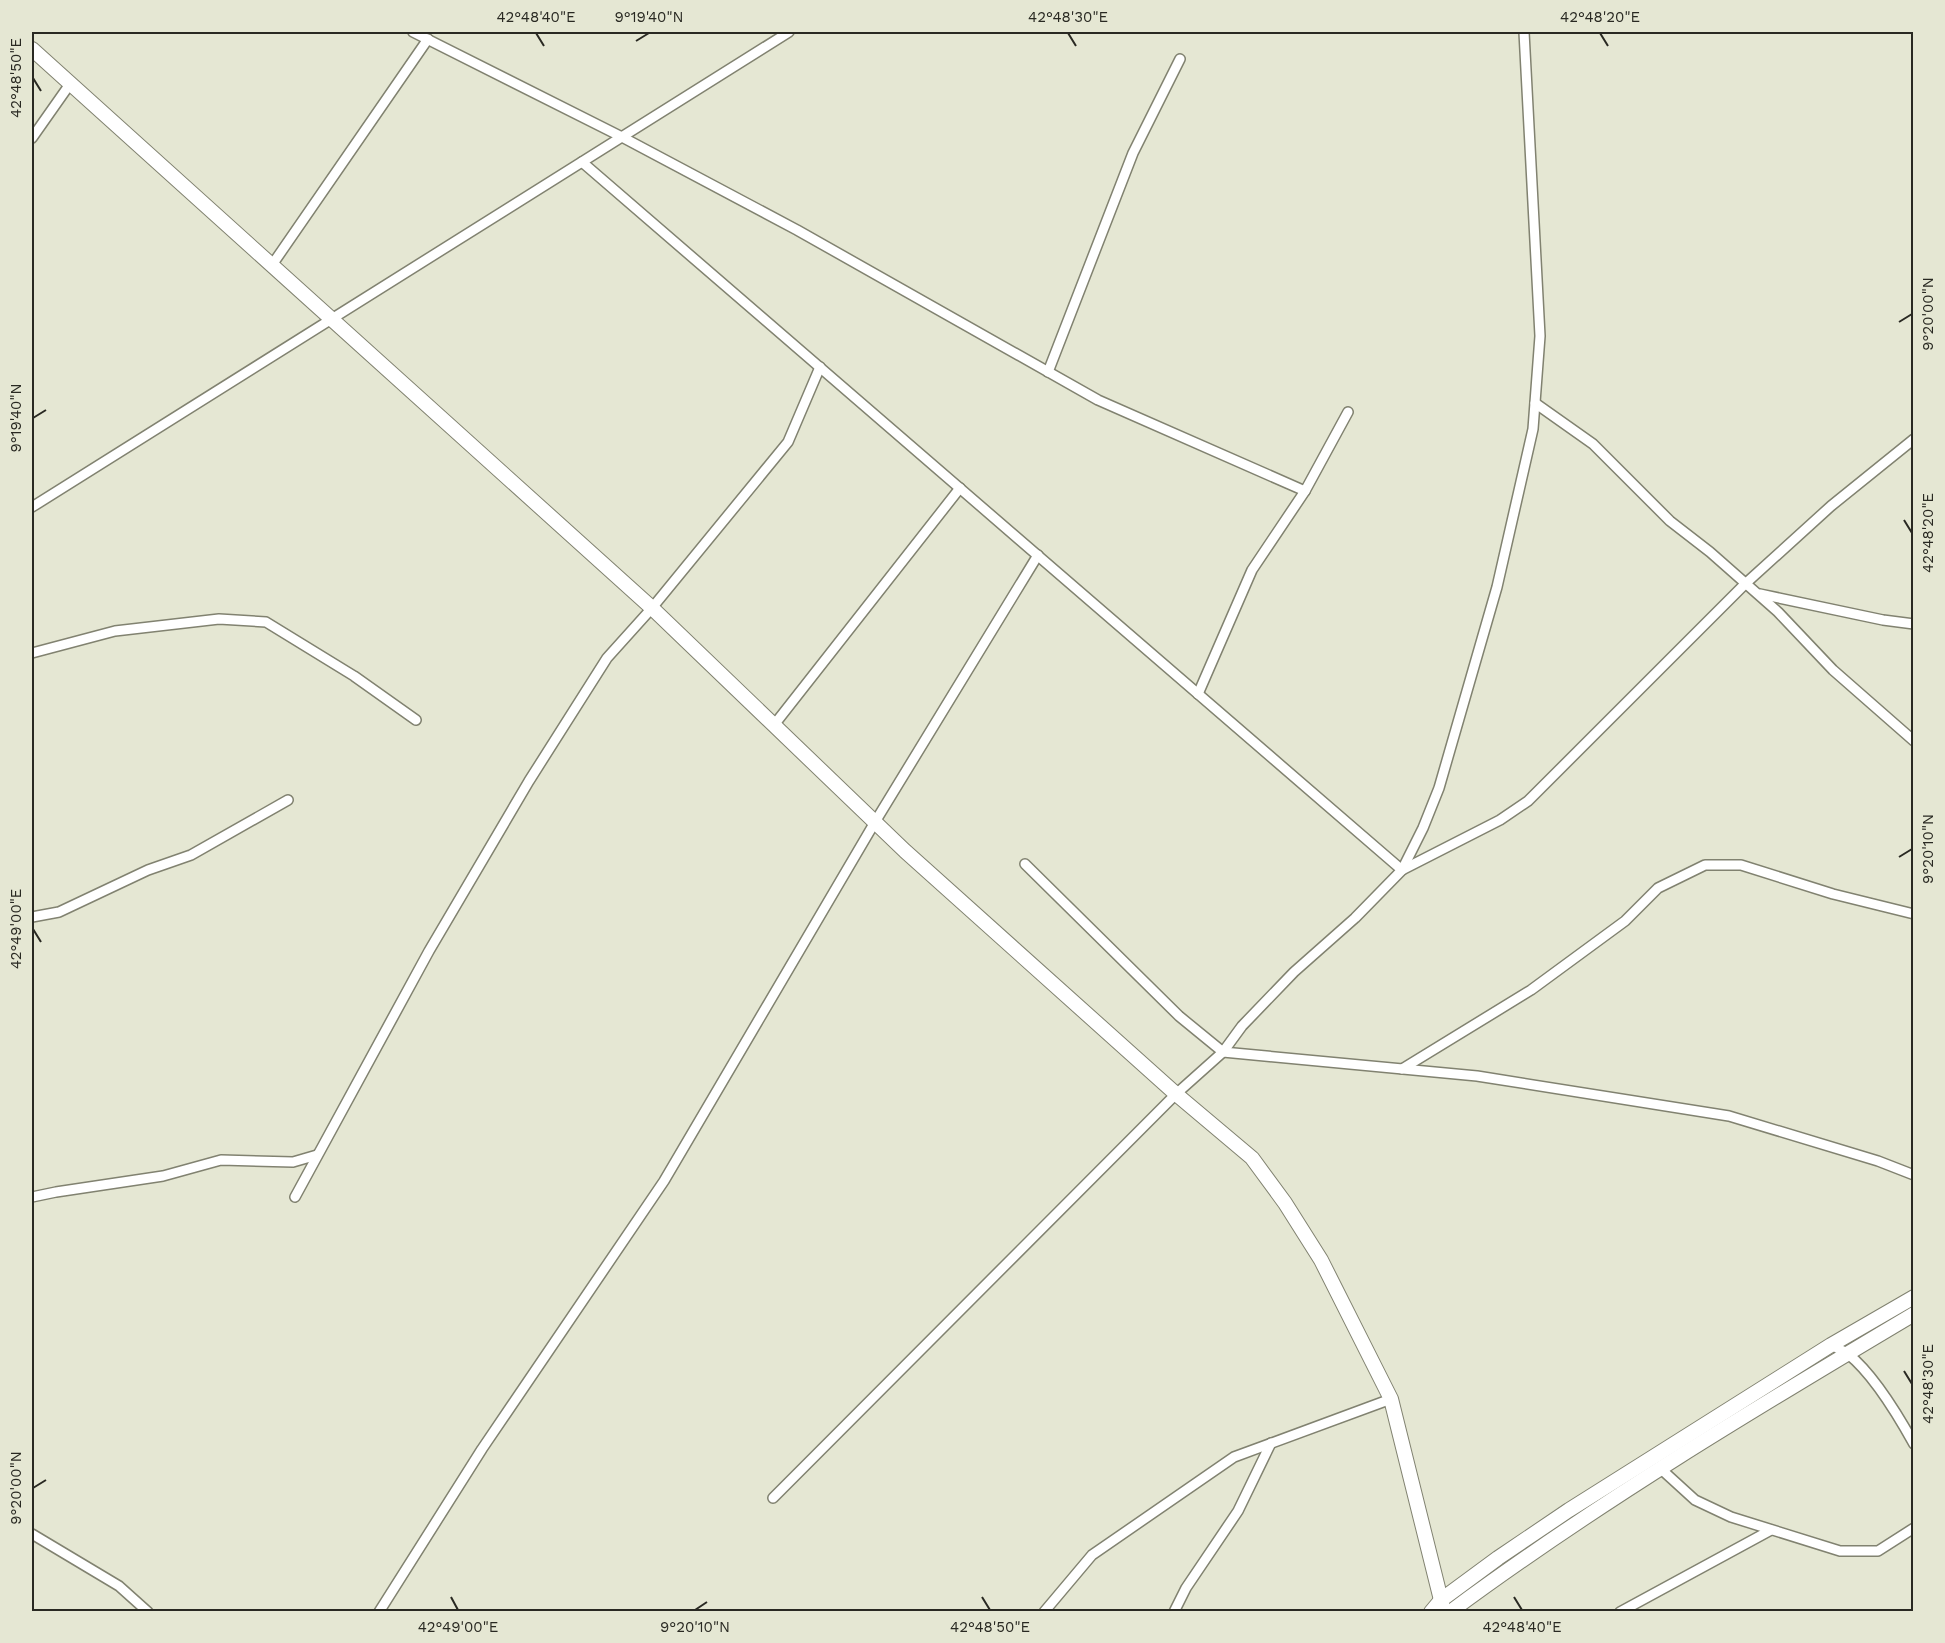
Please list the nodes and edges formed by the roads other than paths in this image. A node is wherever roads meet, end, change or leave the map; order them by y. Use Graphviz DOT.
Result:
graph roads {
  1 [pos="413,32"];
  2 [pos="789,32"];
  3 [pos="1524,32"];
  4 [pos="428,39"];
  5 [pos="32,50"];
  6 [pos="1180,59"];
  7 [pos="70,84"];
  8 [pos="622,137"];
  9 [pos="32,138"];
  10 [pos="582,162"];
  11 [pos="272,265"];
  12 [pos="331,318"];
  13 [pos="820,367"];
  14 [pos="1048,372"];
  15 [pos="1535,403"];
  16 [pos="1348,412"];
  17 [pos="1914,439"];
  18 [pos="960,488"];
  19 [pos="1305,491"];
  20 [pos="32,507"];
  21 [pos="1038,555"];
  22 [pos="1745,584"];
  23 [pos="1757,594"];
  24 [pos="652,608"];
  25 [pos="1914,624"];
  26 [pos="32,653"];
  27 [pos="1198,694"];
  28 [pos="416,720"];
  29 [pos="774,725"];
  30 [pos="1914,741"];
  31 [pos="288,800"];
  32 [pos="875,822"];
  33 [pos="1025,864"];
  34 [pos="1402,870"];
  35 [pos="1914,914"];
  36 [pos="32,917"];
  37 [pos="1223,1052"];
  38 [pos="1402,1069"];
  39 [pos="1176,1094"];
  40 [pos="317,1155"];
  41 [pos="1914,1175"];
  42 [pos="32,1197"];
  43 [pos="295,1197"];
  44 [pos="1914,1297"];
  45 [pos="1914,1314"];
  46 [pos="1831,1345"];
  47 [pos="1847,1353"];
  48 [pos="1391,1399"];
  49 [pos="1271,1443"];
  50 [pos="1914,1444"];
  51 [pos="1661,1469"];
  52 [pos="774,1498"];
  53 [pos="1914,1528"];
  54 [pos="1771,1530"];
  55 [pos="32,1534"];
  56 [pos="1445,1608"];
  57 [pos="148,1611"];
  58 [pos="379,1611"];
  59 [pos="1044,1611"];
  60 [pos="1174,1611"];
  61 [pos="1431,1611"];
  62 [pos="1620,1611"];
  1 -- 4 [label="street"];
  2 -- 8 [label="street"];
  3 -- 15 [label="street"];
  4 -- 8 [label="street"];
  4 -- 11 [label="street"];
  5 -- 7 [label="street"];
  6 -- 14 [label="street"];
  7 -- 9 [label="street"];
  7 -- 11 [label="street"];
  8 -- 10 [label="street"];
  8 -- 14 [label="street"];
  10 -- 12 [label="street"];
  10 -- 13 [label="street"];
  11 -- 12 [label="street"];
  12 -- 20 [label="street"];
  12 -- 24 [label="street"];
  13 -- 18 [label="street"];
  13 -- 24 [label="street"];
  14 -- 19 [label="street"];
  15 -- 22 [label="street"];
  15 -- 34 [label="street"];
  16 -- 19 [label="street"];
  17 -- 22 [label="street"];
  18 -- 21 [label="street"];
  18 -- 29 [label="street"];
  19 -- 27 [label="street"];
  21 -- 27 [label="street"];
  21 -- 32 [label="street"];
  22 -- 23 [label="street"];
  22 -- 34 [label="street"];
  23 -- 25 [label="street"];
  23 -- 30 [label="street"];
  24 -- 29 [label="street"];
  24 -- 40 [label="street"];
  26 -- 28 [label="street"];
  27 -- 34 [label="street"];
  29 -- 32 [label="street"];
  31 -- 36 [label="street"];
  32 -- 39 [label="street"];
  32 -- 58 [label="street"];
  33 -- 37 [label="street"];
  34 -- 37 [label="street"];
  35 -- 38 [label="street"];
  37 -- 38 [label="street"];
  37 -- 39 [label="street"];
  38 -- 41 [label="street"];
  39 -- 48 [label="street"];
  39 -- 52 [label="street"];
  40 -- 42 [label="street"];
  40 -- 43 [label="street"];
  44 -- 46 [label="street"];
  45 -- 47 [label="street"];
  46 -- 47 [label="street"];
  46 -- 56 [label="street"];
  47 -- 50 [label="street"];
  47 -- 51 [label="street"];
  48 -- 49 [label="street"];
  48 -- 56 [label="street"];
  49 -- 59 [label="street"];
  49 -- 60 [label="street"];
  51 -- 54 [label="street"];
  51 -- 56 [label="street"];
  53 -- 54 [label="street"];
  54 -- 62 [label="street"];
  55 -- 57 [label="street"];
  56 -- 61 [label="street"];
}
